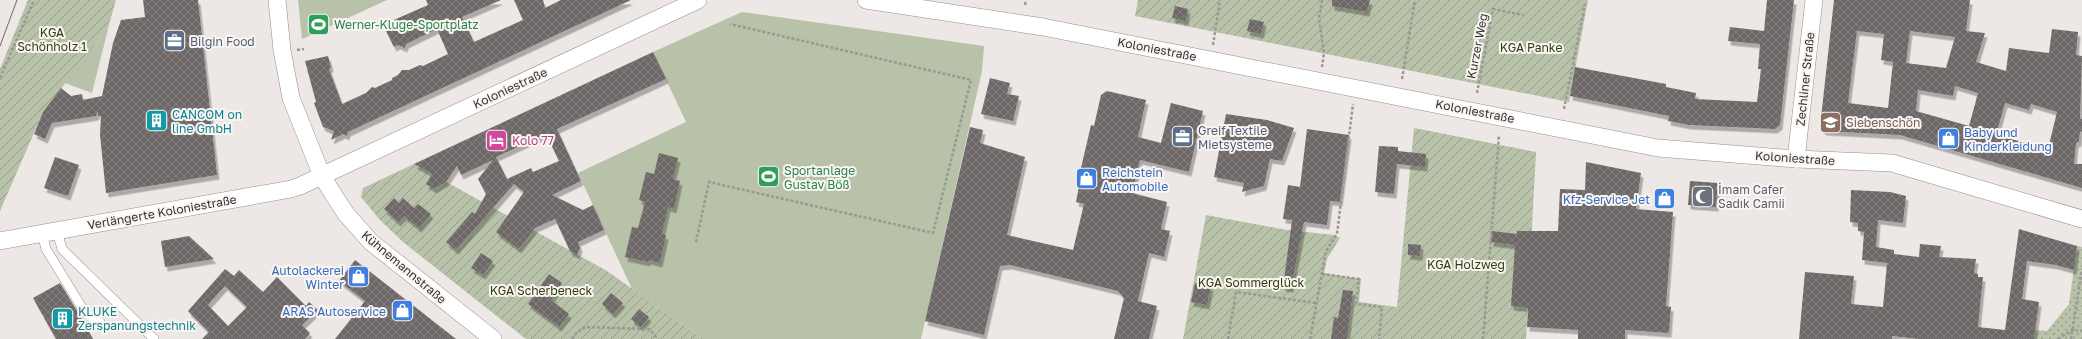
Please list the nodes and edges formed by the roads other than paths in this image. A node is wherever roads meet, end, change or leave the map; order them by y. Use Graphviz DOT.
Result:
graph roads {
  1 [pos="277,0"];
  2 [pos="698,0"];
  3 [pos="866,0"];
  4 [pos="1814,0"];
  5 [pos="1796,159"];
  6 [pos="322,176"];
  7 [pos="2082,219"];
  8 [pos="50,232"];
  9 [pos="0,241"];
  10 [pos="100,322"];
  11 [pos="154,339"];
  12 [pos="494,339"];
  1 -- 6 [label="street, Kühnemannstraße"];
  2 -- 6 [label="street, Koloniestraße"];
  3 -- 5 [label="street, Koloniestraße"];
  4 -- 5 [label="street, Zechliner Straße"];
  5 -- 7 [label="street, Koloniestraße"];
  6 -- 8 [label="street, Verlängerte Koloniestraße"];
  6 -- 12 [label="street, Kühnemannstraße"];
  8 -- 9 [label="street, Verlängerte Koloniestraße"];
  8 -- 10 [label="lane"];
  8 -- 11 [label="lane"];
}
